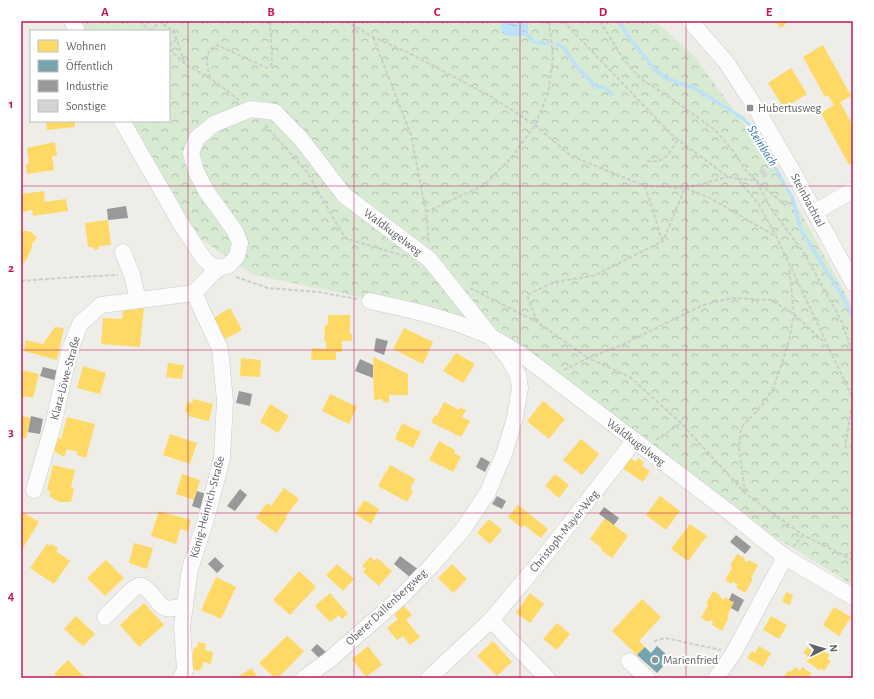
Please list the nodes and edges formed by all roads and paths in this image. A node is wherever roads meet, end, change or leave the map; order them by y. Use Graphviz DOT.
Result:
graph roads {
  1 [pos="72,21"];
  2 [pos="139,21"];
  3 [pos="270,21"];
  4 [pos="346,21"];
  5 [pos="549,21"];
  6 [pos="563,21"];
  7 [pos="600,21"];
  8 [pos="690,21"];
  9 [pos="159,22"];
  10 [pos="76,30"];
  11 [pos="149,30"];
  12 [pos="151,30"];
  13 [pos="373,37"];
  14 [pos="177,39"];
  15 [pos="170,47"];
  16 [pos="170,49"];
  17 [pos="186,65"];
  18 [pos="210,78"];
  19 [pos="251,109"];
  20 [pos="123,122"];
  21 [pos="535,125"];
  22 [pos="678,140"];
  23 [pos="647,161"];
  24 [pos="728,177"];
  25 [pos="738,178"];
  26 [pos="756,180"];
  27 [pos="645,186"];
  28 [pos="685,188"];
  29 [pos="853,190"];
  30 [pos="797,202"];
  31 [pos="426,212"];
  32 [pos="815,212"];
  33 [pos="776,236"];
  34 [pos="663,241"];
  35 [pos="123,252"];
  36 [pos="407,256"];
  37 [pos="430,260"];
  38 [pos="789,265"];
  39 [pos="219,268"];
  40 [pos="132,275"];
  41 [pos="21,281"];
  42 [pos="853,283"];
  43 [pos="470,288"];
  44 [pos="194,293"];
  45 [pos="138,300"];
  46 [pos="370,301"];
  47 [pos="794,314"];
  48 [pos="538,322"];
  49 [pos="490,336"];
  50 [pos="826,345"];
  51 [pos="853,354"];
  52 [pos="588,358"];
  53 [pos="554,379"];
  54 [pos="853,399"];
  55 [pos="681,424"];
  56 [pos="639,444"];
  57 [pos="853,446"];
  58 [pos="34,490"];
  59 [pos="746,494"];
  60 [pos="853,552"];
  61 [pos="843,556"];
  62 [pos="784,557"];
  63 [pos="853,560"];
  64 [pos="853,597"];
  65 [pos="185,605"];
  66 [pos="105,617"];
  67 [pos="491,620"];
  68 [pos="654,641"];
  69 [pos="733,654"];
  70 [pos="629,661"];
  71 [pos="181,678"];
  72 [pos="304,678"];
  73 [pos="428,678"];
  74 [pos="547,678"];
  75 [pos="647,678"];
  76 [pos="717,678"];
  1 -- 10 [label="street"];
  2 -- 11 [label="path"];
  3 -- 18 [label="path"];
  4 -- 13 [label="path"];
  5 -- 21 [label="path"];
  6 -- 22 [label="path"];
  7 -- 26 [label="path"];
  8 -- 32 [label="street, Steinbachtal"];
  9 -- 12 [label="path"];
  9 -- 14 [label="path"];
  13 -- 21 [label="path"];
  13 -- 31 [label="path"];
  14 -- 15 [label="path"];
  14 -- 17 [label="path"];
  16 -- 17 [label="path"];
  17 -- 18 [label="path"];
  18 -- 19 [label="path"];
  19 -- 36 [label="path"];
  19 -- 37 [label="street, Waldkugelweg"];
  19 -- 39 [label="street, Waldkugelweg"];
  20 -- 39 [label="street"];
  21 -- 27 [label="path"];
  21 -- 31 [label="path"];
  22 -- 23 [label="path"];
  22 -- 24 [label="path"];
  24 -- 25 [label="path"];
  24 -- 28 [label="path"];
  25 -- 26 [label="path"];
  25 -- 33 [label="path"];
  26 -- 30 [label="path"];
  26 -- 51 [label="path"];
  27 -- 28 [label="path"];
  27 -- 34 [label="path"];
  28 -- 33 [label="path"];
  28 -- 34 [label="path"];
  29 -- 32 [label="street"];
  31 -- 37 [label="path"];
  32 -- 42 [label="street, Steinbachtal"];
  33 -- 38 [label="path"];
  34 -- 48 [label="path"];
  35 -- 40 [label="street"];
  37 -- 49 [label="street, Waldkugelweg"];
  38 -- 47 [label="path"];
  38 -- 50 [label="path"];
  39 -- 44 [label="street"];
  39 -- 46 [label="path"];
  40 -- 41 [label="path"];
  40 -- 45 [label="street"];
  43 -- 48 [label="path"];
  44 -- 45 [label="street, Klara-Löwe-Straße"];
  44 -- 65 [label="street, König-Heinrich-Straße"];
  45 -- 58 [label="street, Klara-Löwe-Straße"];
  46 -- 49 [label="street"];
  47 -- 50 [label="path"];
  47 -- 52 [label="path"];
  47 -- 59 [label="path"];
  48 -- 52 [label="path"];
  49 -- 53 [label="street, Waldkugelweg"];
  49 -- 72 [label="street, Oberer Dallenbergweg"];
  50 -- 54 [label="path"];
  52 -- 53 [label="path"];
  52 -- 55 [label="path"];
  53 -- 56 [label="street, Waldkugelweg"];
  54 -- 57 [label="path"];
  55 -- 56 [label="path"];
  55 -- 59 [label="path"];
  56 -- 62 [label="street, Waldkugelweg"];
  56 -- 67 [label="street, Christoph-Mayer-Weg"];
  59 -- 61 [label="path"];
  60 -- 61 [label="path"];
  61 -- 63 [label="path"];
  62 -- 64 [label="street, Waldkugelweg"];
  62 -- 69 [label="street"];
  65 -- 66 [label="street"];
  65 -- 71 [label="street, König-Heinrich-Straße"];
  67 -- 73 [label="street, Christoph-Mayer-Weg"];
  67 -- 74 [label="street"];
  68 -- 69 [label="path"];
  69 -- 76 [label="street"];
  70 -- 75 [label="street"];
}
